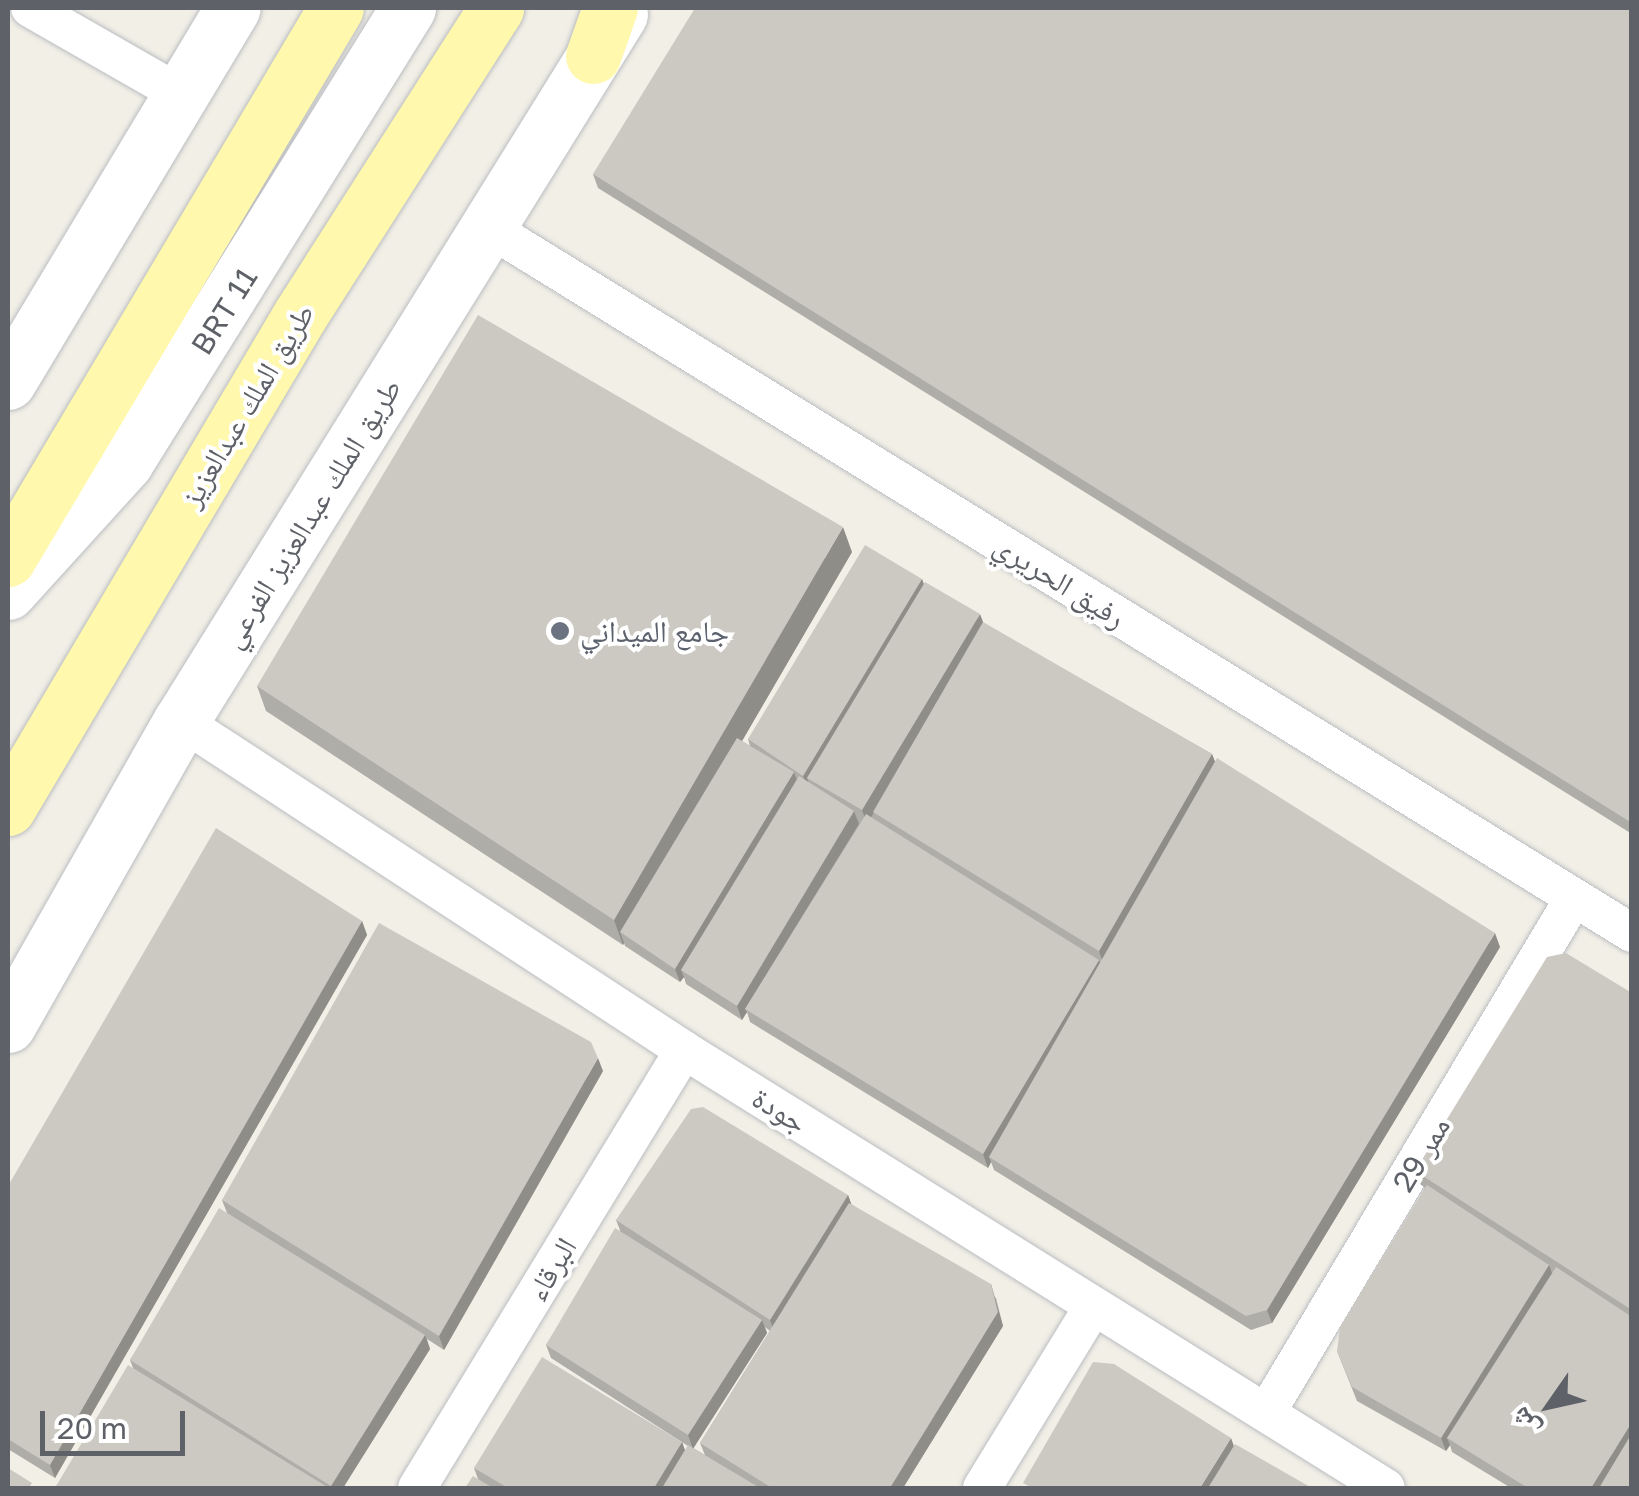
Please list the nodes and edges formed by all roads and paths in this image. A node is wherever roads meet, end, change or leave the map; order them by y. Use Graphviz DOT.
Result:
graph roads {
  1 [pos="30,8"];
  2 [pos="234,8"];
  3 [pos="336,8"];
  4 [pos="408,8"];
  5 [pos="496,8"];
  6 [pos="624,8"];
  7 [pos="602,32"];
  8 [pos="180,94"];
  9 [pos="489,228"];
  10 [pos="8,382"];
  11 [pos="8,559"];
  12 [pos="8,592"];
  13 [pos="181,721"];
  14 [pos="8,808"];
  15 [pos="1574,898"];
  16 [pos="1632,933"];
  17 [pos="8,1025"];
  18 [pos="684,1050"];
  19 [pos="1093,1307"];
  20 [pos="1268,1410"];
  21 [pos="417,1488"];
  22 [pos="982,1488"];
  23 [pos="1386,1488"];
  1 -- 8 [label="street"];
  2 -- 8 [label="street"];
  3 -- 11 [label="main road"];
  4 -- 12 [label="street, BRT 11"];
  5 -- 14 [label="main road, طريق الملك عبدالعزيز"];
  6 -- 7 [label="street, طريق الملك عبدالعزيز الفرعي"];
  7 -- 9 [label="street, طريق الملك عبدالعزيز الفرعي"];
  8 -- 10 [label="street"];
  9 -- 13 [label="street, طريق الملك عبدالعزيز الفرعي"];
  9 -- 15 [label="street, رفيق الحريري"];
  13 -- 17 [label="street, طريق الملك عبدالعزيز الفرعي"];
  13 -- 18 [label="street, جودة"];
  15 -- 16 [label="street, رفيق الحريري"];
  15 -- 20 [label="street, ممر 29"];
  18 -- 19 [label="street, جودة"];
  18 -- 21 [label="street, البرقاء"];
  19 -- 20 [label="street, جودة"];
  19 -- 22 [label="street"];
  20 -- 23 [label="street, جودة"];
}
